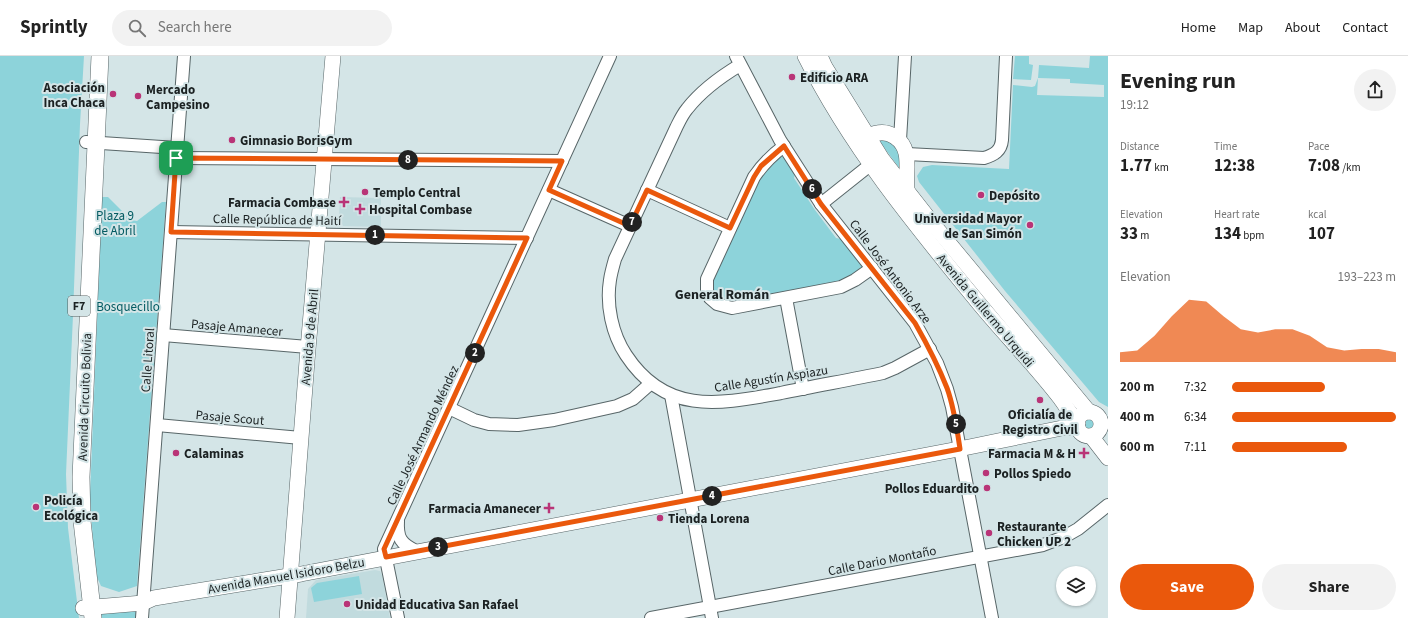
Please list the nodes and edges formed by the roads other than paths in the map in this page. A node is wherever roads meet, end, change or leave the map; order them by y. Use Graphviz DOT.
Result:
graph roads {
  1 [pos="89,56"];
  2 [pos="100,56"];
  3 [pos="184,56"];
  4 [pos="334,56"];
  5 [pos="610,56"];
  6 [pos="805,56"];
  7 [pos="820,56"];
  8 [pos="905,56"];
  9 [pos="1006,56"];
  10 [pos="738,61"];
  11 [pos="868,136"];
  12 [pos="900,140"];
  13 [pos="91,143"];
  14 [pos="784,146"];
  15 [pos="176,153"];
  16 [pos="907,154"];
  17 [pos="325,159"];
  18 [pos="562,161"];
  19 [pos="870,164"];
  20 [pos="549,190"];
  21 [pos="647,190"];
  22 [pos="907,190"];
  23 [pos="821,204"];
  24 [pos="630,226"];
  25 [pos="730,228"];
  26 [pos="171,232"];
  27 [pos="318,234"];
  28 [pos="527,238"];
  29 [pos="872,268"];
  30 [pos="786,298"];
  31 [pos="163,335"];
  32 [pos="308,346"];
  33 [pos="930,349"];
  34 [pos="650,384"];
  35 [pos="803,389"];
  36 [pos="671,395"];
  37 [pos="449,408"];
  38 [pos="1102,422"];
  39 [pos="1078,424"];
  40 [pos="157,425"];
  41 [pos="1091,436"];
  42 [pos="301,438"];
  43 [pos="960,449"];
  44 [pos="1108,458"];
  45 [pos="690,500"];
  46 [pos="1108,505"];
  47 [pos="398,519"];
  48 [pos="416,551"];
  49 [pos="980,556"];
  50 [pos="386,557"];
  51 [pos="290,576"];
  52 [pos="145,603"];
  53 [pos="87,608"];
  54 [pos="711,612"];
  55 [pos="286,618"];
  56 [pos="398,618"];
  57 [pos="650,618"];
  58 [pos="992,618"];
  1 -- 13 [label="highway, Avenida Circuito Bolivia / F7"];
  2 -- 13 [label="highway, Avenida Circuito Bolivia / F7"];
  3 -- 15 [label="street, Calle Litoral"];
  4 -- 17 [label="main road, Avenida 9 de Abril"];
  5 -- 18 [label="street, Calle José Armando Méndez"];
  6 -- 19 [label="main road, Avenida Guillermo Urquidi"];
  7 -- 11 [label="main road, Avenida Guillermo Urquidi"];
  8 -- 12 [label="street"];
  9 -- 16 [label="street"];
  10 -- 14 [label="street, Calle José Antonio Arze"];
  10 -- 21 [label="street, Calle Agustín Aspiazu"];
  11 -- 12 [label="main road"];
  11 -- 22 [label="main road, Avenida Guillermo Urquidi"];
  12 -- 16 [label="main road"];
  13 -- 15 [label="street"];
  13 -- 53 [label="highway, Avenida Circuito Bolivia / F7"];
  14 -- 23 [label="street, Calle José Antonio Arze"];
  14 -- 25 [label="street"];
  15 -- 17 [label="street"];
  15 -- 26 [label="street, Calle Litoral"];
  16 -- 22 [label="main road"];
  17 -- 18 [label="street"];
  17 -- 27 [label="main road, Avenida 9 de Abril"];
  18 -- 20 [label="street, Calle José Armando Méndez"];
  19 -- 23 [label="street"];
  19 -- 39 [label="main road, Avenida Guillermo Urquidi"];
  20 -- 24 [label="street"];
  20 -- 28 [label="street, Calle José Armando Méndez"];
  21 -- 24 [label="street, Calle Agustín Aspiazu"];
  21 -- 25 [label="street"];
  22 -- 38 [label="main road, Avenida Guillermo Urquidi"];
  23 -- 29 [label="street, Calle José Antonio Arze"];
  24 -- 34 [label="street, Calle Agustín Aspiazu"];
  25 -- 30 [label="street"];
  26 -- 27 [label="street, Calle República de Haití"];
  26 -- 31 [label="street, Calle Litoral"];
  27 -- 28 [label="street, Calle República de Haití"];
  27 -- 32 [label="main road, Avenida 9 de Abril"];
  28 -- 37 [label="street, Calle José Armando Méndez"];
  29 -- 30 [label="street"];
  29 -- 33 [label="street, Calle José Antonio Arze"];
  30 -- 35 [label="street"];
  31 -- 32 [label="street, Pasaje Amanecer"];
  31 -- 40 [label="street, Calle Litoral"];
  32 -- 42 [label="main road, Avenida 9 de Abril"];
  33 -- 35 [label="street, Calle Agustín Aspiazu"];
  33 -- 43 [label="street, Calle José Antonio Arze"];
  34 -- 36 [label="street, Calle Agustín Aspiazu"];
  34 -- 37 [label="street"];
  35 -- 36 [label="street, Calle Agustín Aspiazu"];
  36 -- 45 [label="street"];
  37 -- 47 [label="street, Calle José Armando Méndez"];
  38 -- 39 [label="main road"];
  38 -- 41 [label="main road"];
  39 -- 41 [label="main road, Avenida Guillermo Urquidi"];
  39 -- 43 [label="main road, Avenida Manuel Isidoro Belzu"];
  40 -- 42 [label="street, Pasaje Scout"];
  40 -- 52 [label="street, Calle Litoral"];
  41 -- 44 [label="main road"];
  42 -- 51 [label="main road, Avenida 9 de Abril"];
  43 -- 45 [label="main road, Avenida Manuel Isidoro Belzu"];
  43 -- 49 [label="street, Calle José Antonio Arze"];
  45 -- 48 [label="main road, Avenida Manuel Isidoro Belzu"];
  45 -- 54 [label="street"];
  46 -- 49 [label="street, Calle Dario Montaño"];
  47 -- 48 [label="street, Calle José Armando Méndez"];
  47 -- 50 [label="street, Calle José Armando Méndez"];
  48 -- 50 [label="main road, Avenida Manuel Isidoro Belzu"];
  49 -- 54 [label="street, Calle Dario Montaño"];
  49 -- 58 [label="street, Calle José Antonio Arze"];
  50 -- 51 [label="main road, Avenida Manuel Isidoro Belzu"];
  50 -- 56 [label="street"];
  51 -- 52 [label="main road, Avenida Manuel Isidoro Belzu"];
  51 -- 55 [label="main road, Avenida 9 de Abril"];
  52 -- 53 [label="main road, Avenida Manuel Isidoro Belzu"];
  54 -- 57 [label="street, Calle Dario Montaño"];
}
